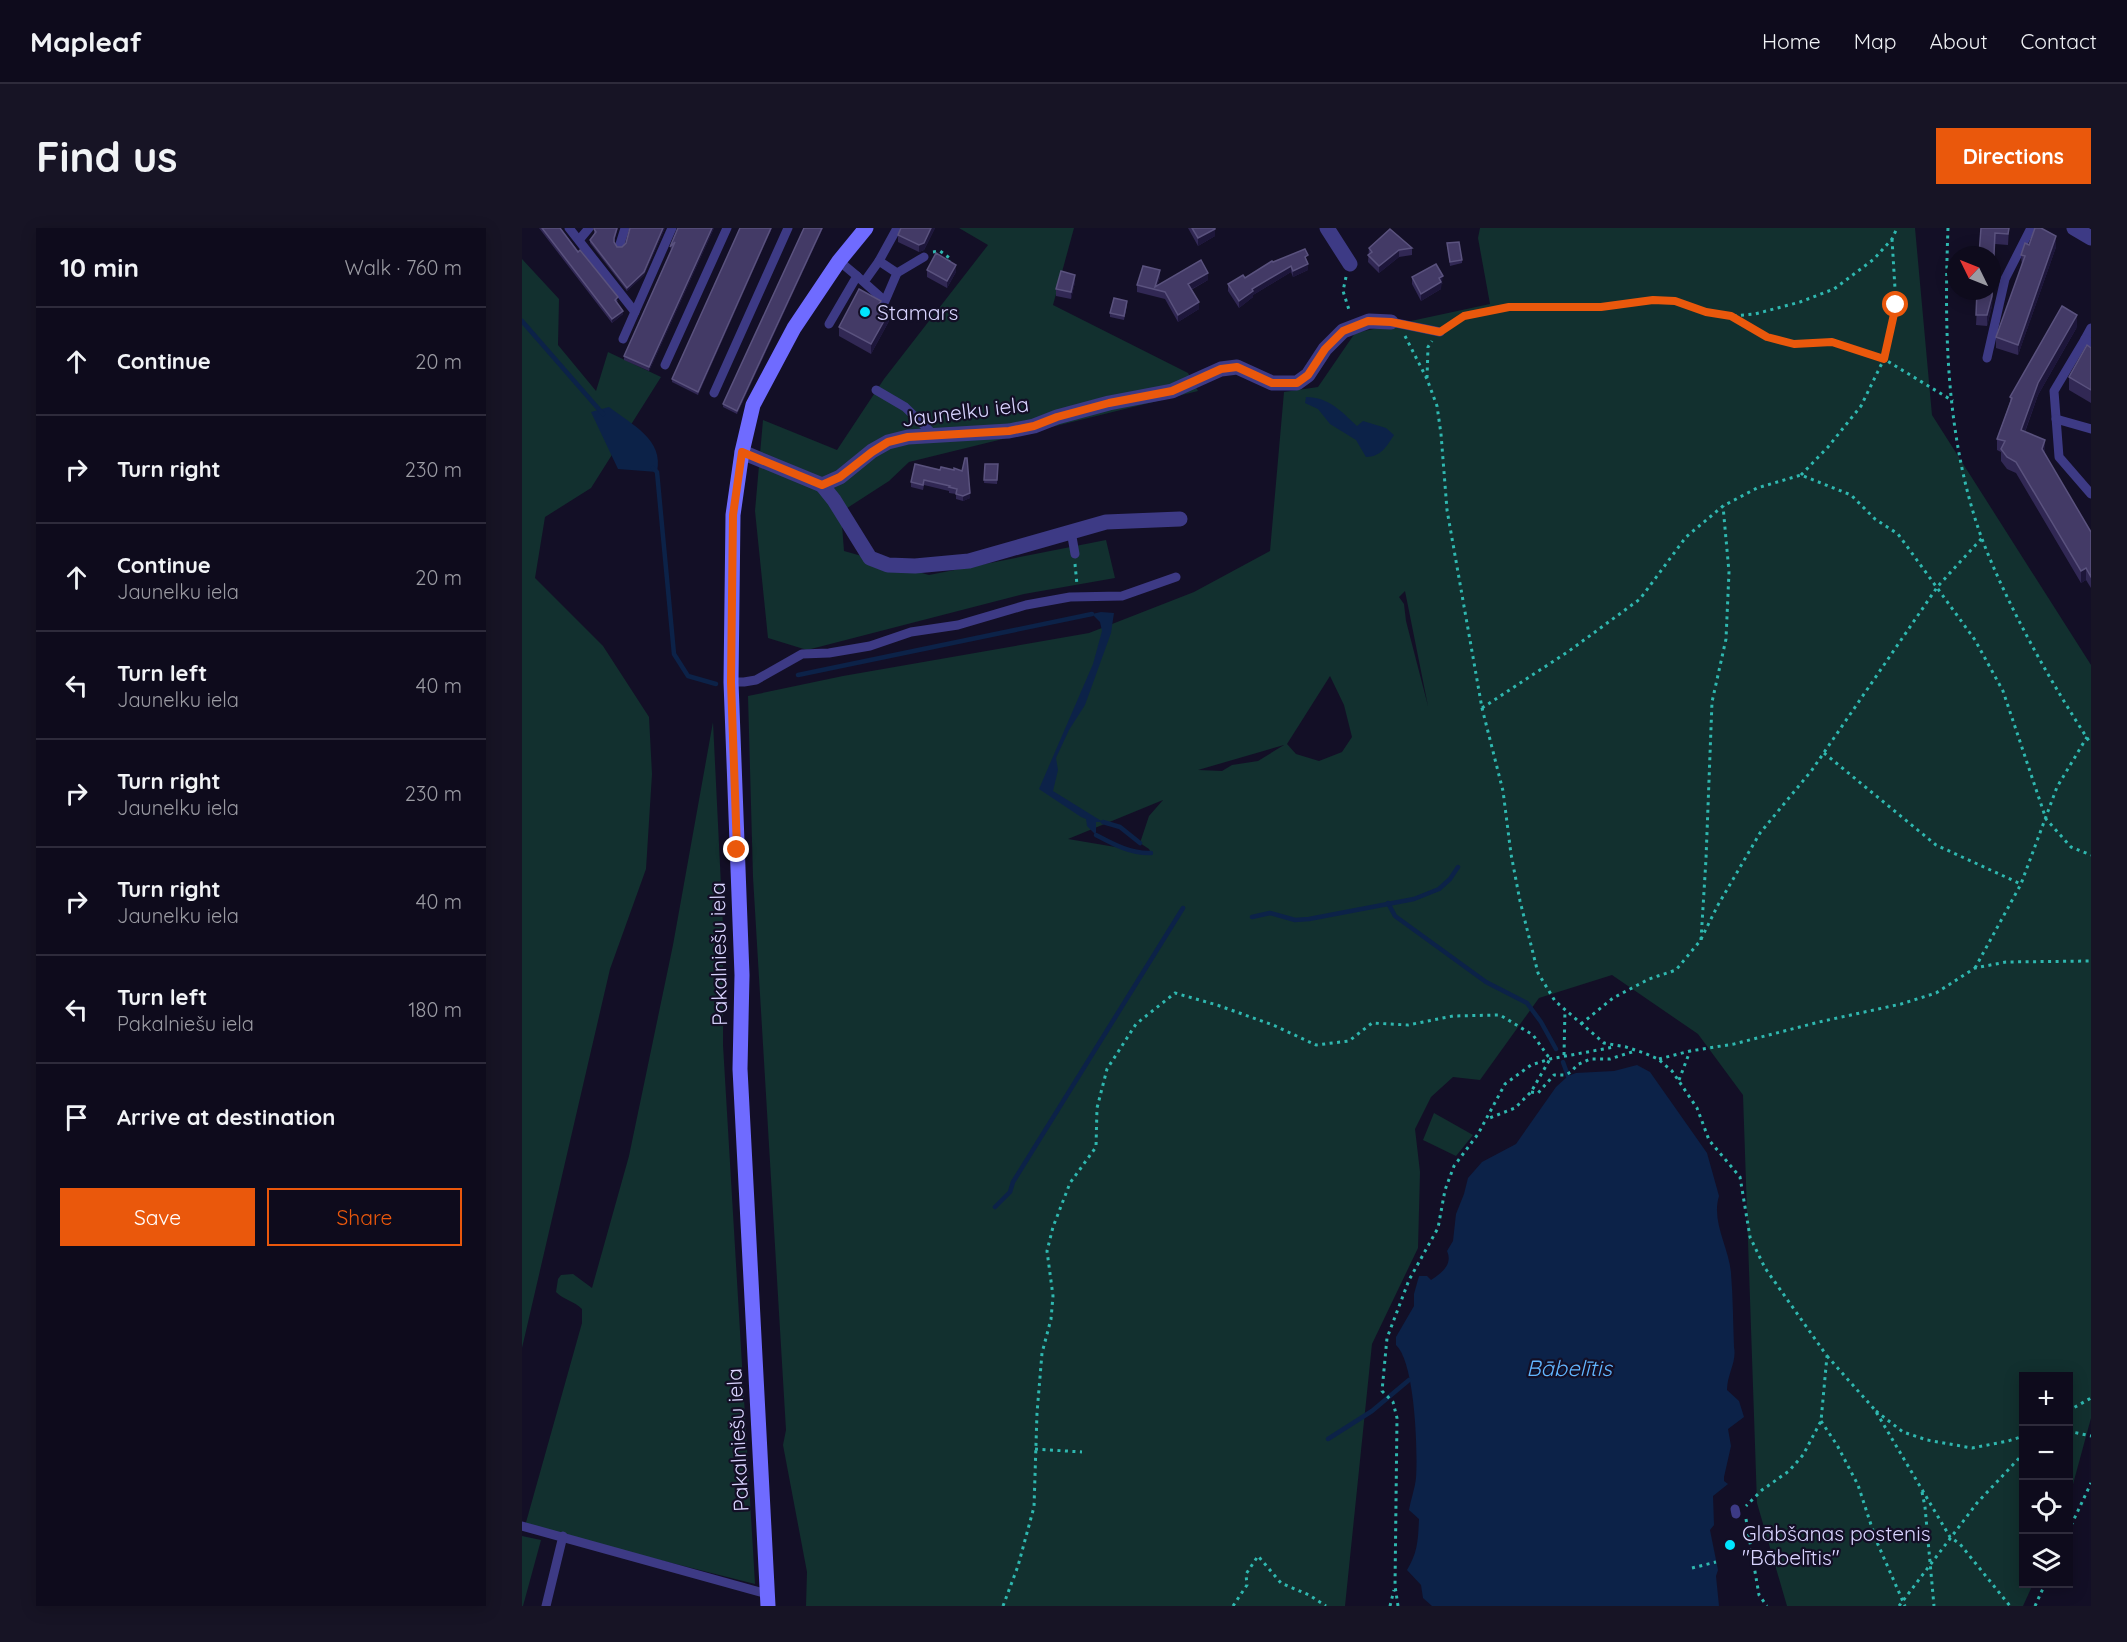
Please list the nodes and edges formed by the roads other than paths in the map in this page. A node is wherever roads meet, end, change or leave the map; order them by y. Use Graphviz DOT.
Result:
graph roads {
  1 [pos="569,228"];
  2 [pos="589,228"];
  3 [pos="625,228"];
  4 [pos="672,228"];
  5 [pos="727,228"];
  6 [pos="788,228"];
  7 [pos="867,228"];
  8 [pos="1327,228"];
  9 [pos="2031,228"];
  10 [pos="2074,228"];
  11 [pos="896,230"];
  12 [pos="2091,238"];
  13 [pos="579,240"];
  14 [pos="620,244"];
  15 [pos="924,257"];
  16 [pos="839,261"];
  17 [pos="879,261"];
  18 [pos="1350,264"];
  19 [pos="897,273"];
  20 [pos="860,279"];
  21 [pos="635,312"];
  22 [pos="1391,322"];
  23 [pos="829,324"];
  24 [pos="2091,328"];
  25 [pos="1440,332"];
  26 [pos="622,339"];
  27 [pos="2088,341"];
  28 [pos="1987,358"];
  29 [pos="665,365"];
  30 [pos="876,390"];
  31 [pos="714,393"];
  32 [pos="2056,418"];
  33 [pos="2091,429"];
  34 [pos="935,436"];
  35 [pos="742,452"];
  36 [pos="822,485"];
  37 [pos="2091,494"];
  38 [pos="1180,519"];
  39 [pos="1071,531"];
  40 [pos="1075,554"];
  41 [pos="1176,577"];
  42 [pos="731,682"];
  43 [pos="522,1526"];
  44 [pos="563,1536"];
  45 [pos="767,1600"];
  46 [pos="546,1606"];
  1 -- 13 [label="lane"];
  2 -- 13 [label="lane"];
  3 -- 14 [label="lane"];
  4 -- 21 [label="lane"];
  5 -- 29 [label="lane"];
  6 -- 31 [label="lane"];
  7 -- 16 [label="street, Pakalniešu iela"];
  8 -- 18 [label="street"];
  9 -- 28 [label="lane"];
  10 -- 12 [label="street"];
  11 -- 17 [label="lane"];
  13 -- 21 [label="lane"];
  15 -- 19 [label="lane"];
  16 -- 20 [label="lane"];
  16 -- 35 [label="street, Pakalniešu iela"];
  17 -- 19 [label="lane"];
  17 -- 20 [label="lane"];
  19 -- 20 [label="lane"];
  20 -- 23 [label="lane"];
  21 -- 26 [label="lane"];
  22 -- 25 [label="lane"];
  22 -- 34 [label="street, Jaunelku iela"];
  24 -- 27 [label="lane"];
  27 -- 32 [label="lane"];
  30 -- 34 [label="lane"];
  32 -- 33 [label="lane"];
  32 -- 37 [label="lane"];
  34 -- 36 [label="street, Jaunelku iela"];
  35 -- 36 [label="street"];
  35 -- 42 [label="street, Pakalniešu iela"];
  36 -- 39 [label="street"];
  38 -- 39 [label="street"];
  39 -- 40 [label="lane"];
  41 -- 42 [label="lane"];
  42 -- 45 [label="street, Pakalniešu iela"];
  43 -- 44 [label="lane"];
  44 -- 45 [label="lane"];
  44 -- 46 [label="lane"];
}
